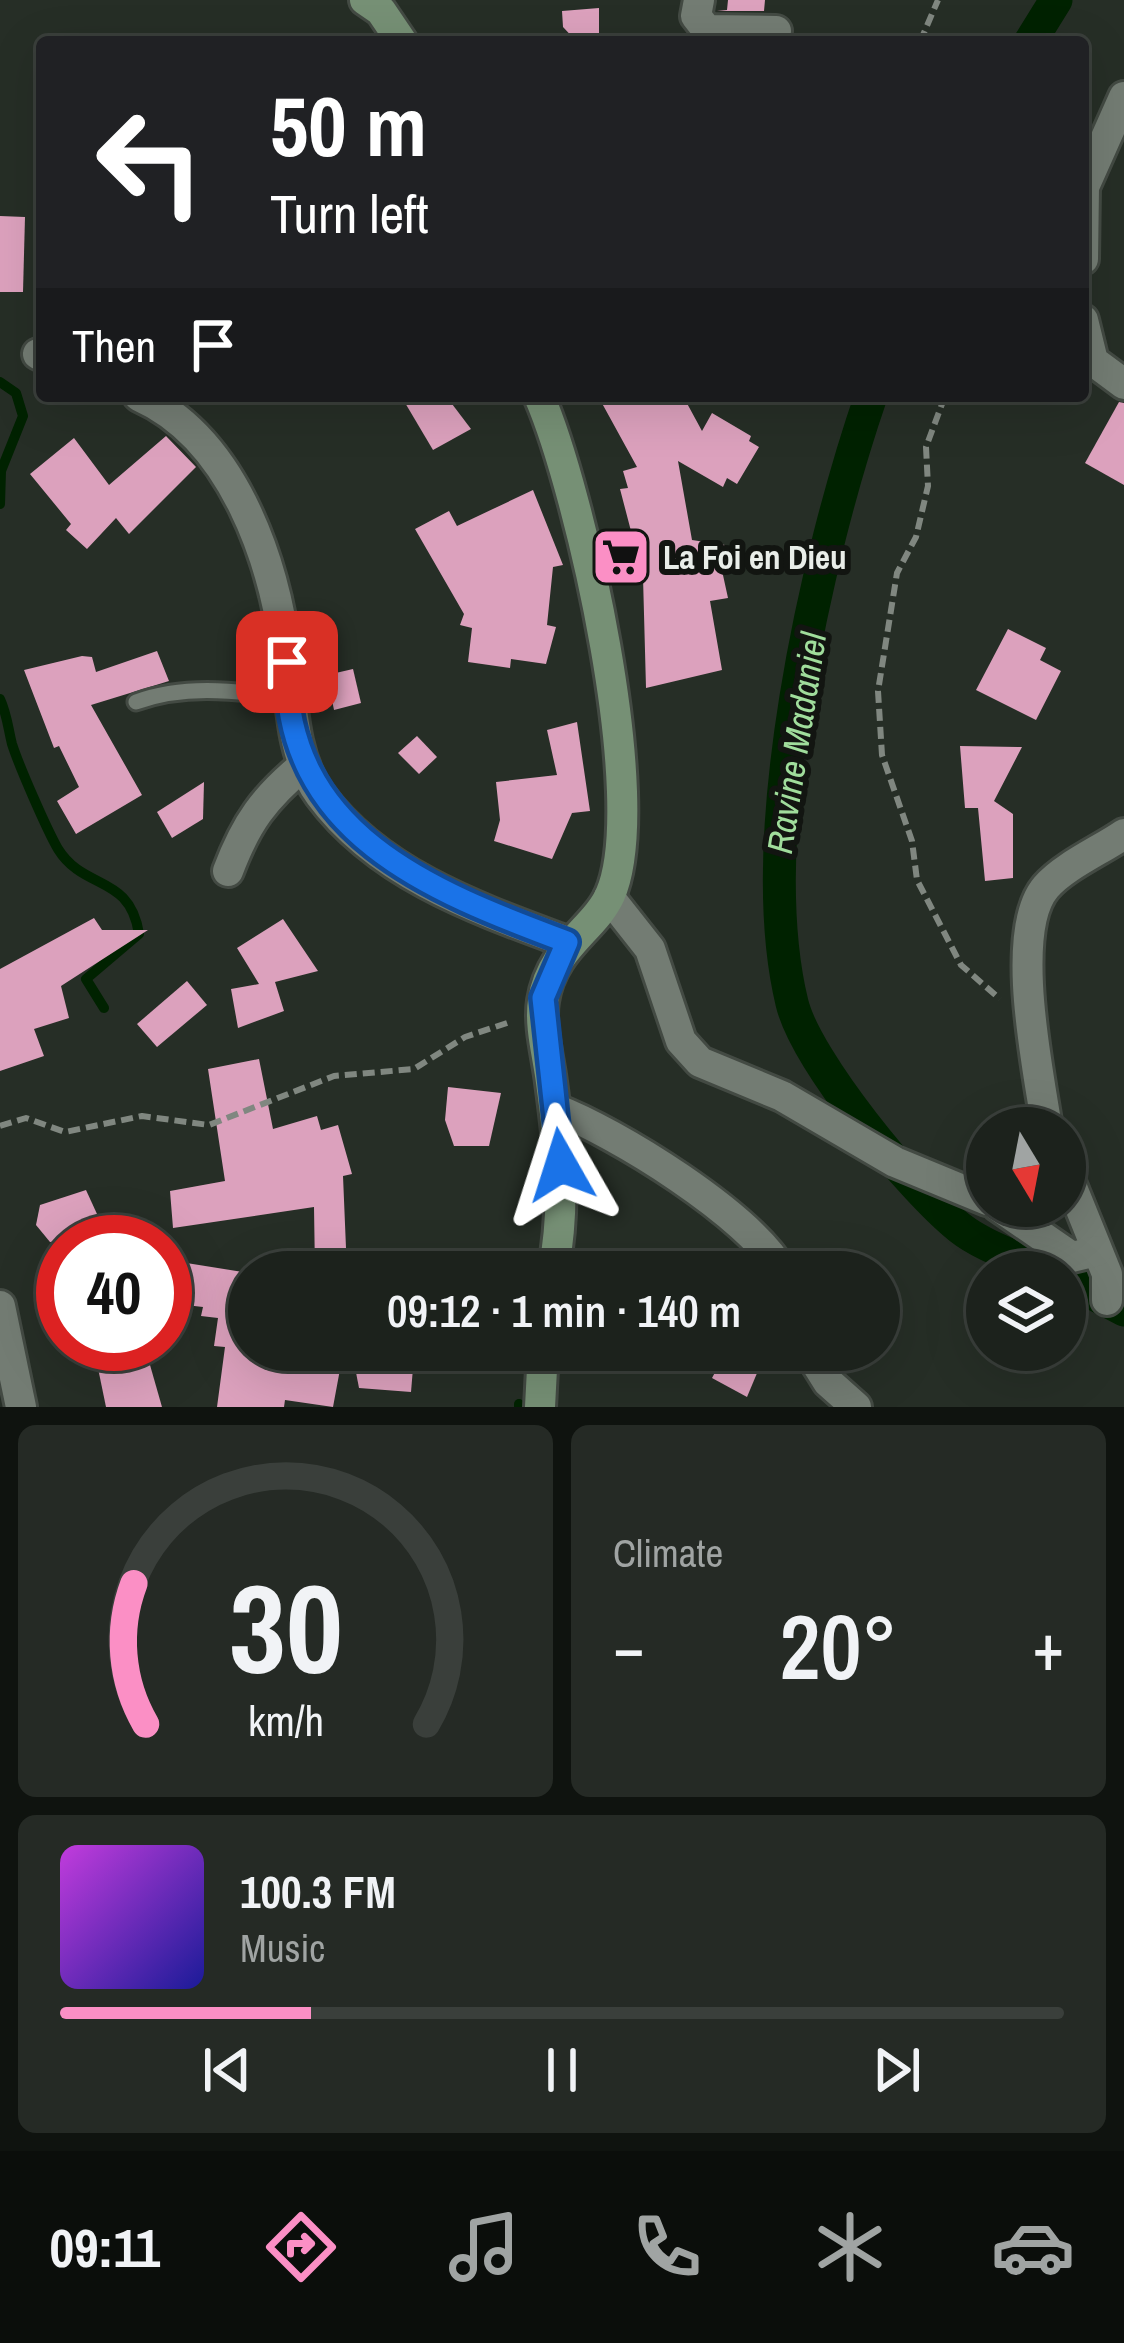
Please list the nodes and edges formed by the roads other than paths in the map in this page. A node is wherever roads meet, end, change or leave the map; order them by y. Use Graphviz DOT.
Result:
graph roads {
  1 [pos="365,0"];
  2 [pos="699,0"];
  3 [pos="776,31"];
  4 [pos="398,36"];
  5 [pos="1124,97"];
  6 [pos="1089,176"];
  7 [pos="1089,345"];
  8 [pos="1124,383"];
  9 [pos="148,402"];
  10 [pos="541,402"];
  11 [pos="286,697"];
  12 [pos="136,702"];
  13 [pos="304,765"];
  14 [pos="1124,834"];
  15 [pos="228,871"];
  16 [pos="609,897"];
  17 [pos="567,942"];
  18 [pos="1044,1107"];
  19 [pos="555,1109"];
  20 [pos="966,1191"];
  21 [pos="1086,1223"];
  22 [pos="1028,1227"];
  23 [pos="557,1251"];
  24 [pos="760,1251"];
  25 [pos="1097,1251"];
  26 [pos="1107,1300"];
  27 [pos="0,1306"];
  28 [pos="542,1371"];
  29 [pos="821,1371"];
  30 [pos="21,1407"];
  31 [pos="540,1407"];
  32 [pos="856,1407"];
  1 -- 4 [label="street"];
  2 -- 3 [label="street"];
  5 -- 6 [label="street"];
  7 -- 8 [label="street"];
  9 -- 11 [label="street"];
  10 -- 16 [label="street"];
  11 -- 12 [label="lane"];
  11 -- 13 [label="street"];
  13 -- 15 [label="street"];
  13 -- 17 [label="street"];
  14 -- 18 [label="street"];
  16 -- 17 [label="street"];
  16 -- 20 [label="street"];
  17 -- 19 [label="street"];
  19 -- 23 [label="street"];
  19 -- 24 [label="street"];
  21 -- 25 [label="street"];
  22 -- 25 [label="street"];
  25 -- 26 [label="street"];
  27 -- 30 [label="street"];
  28 -- 31 [label="street"];
  29 -- 32 [label="street"];
}
